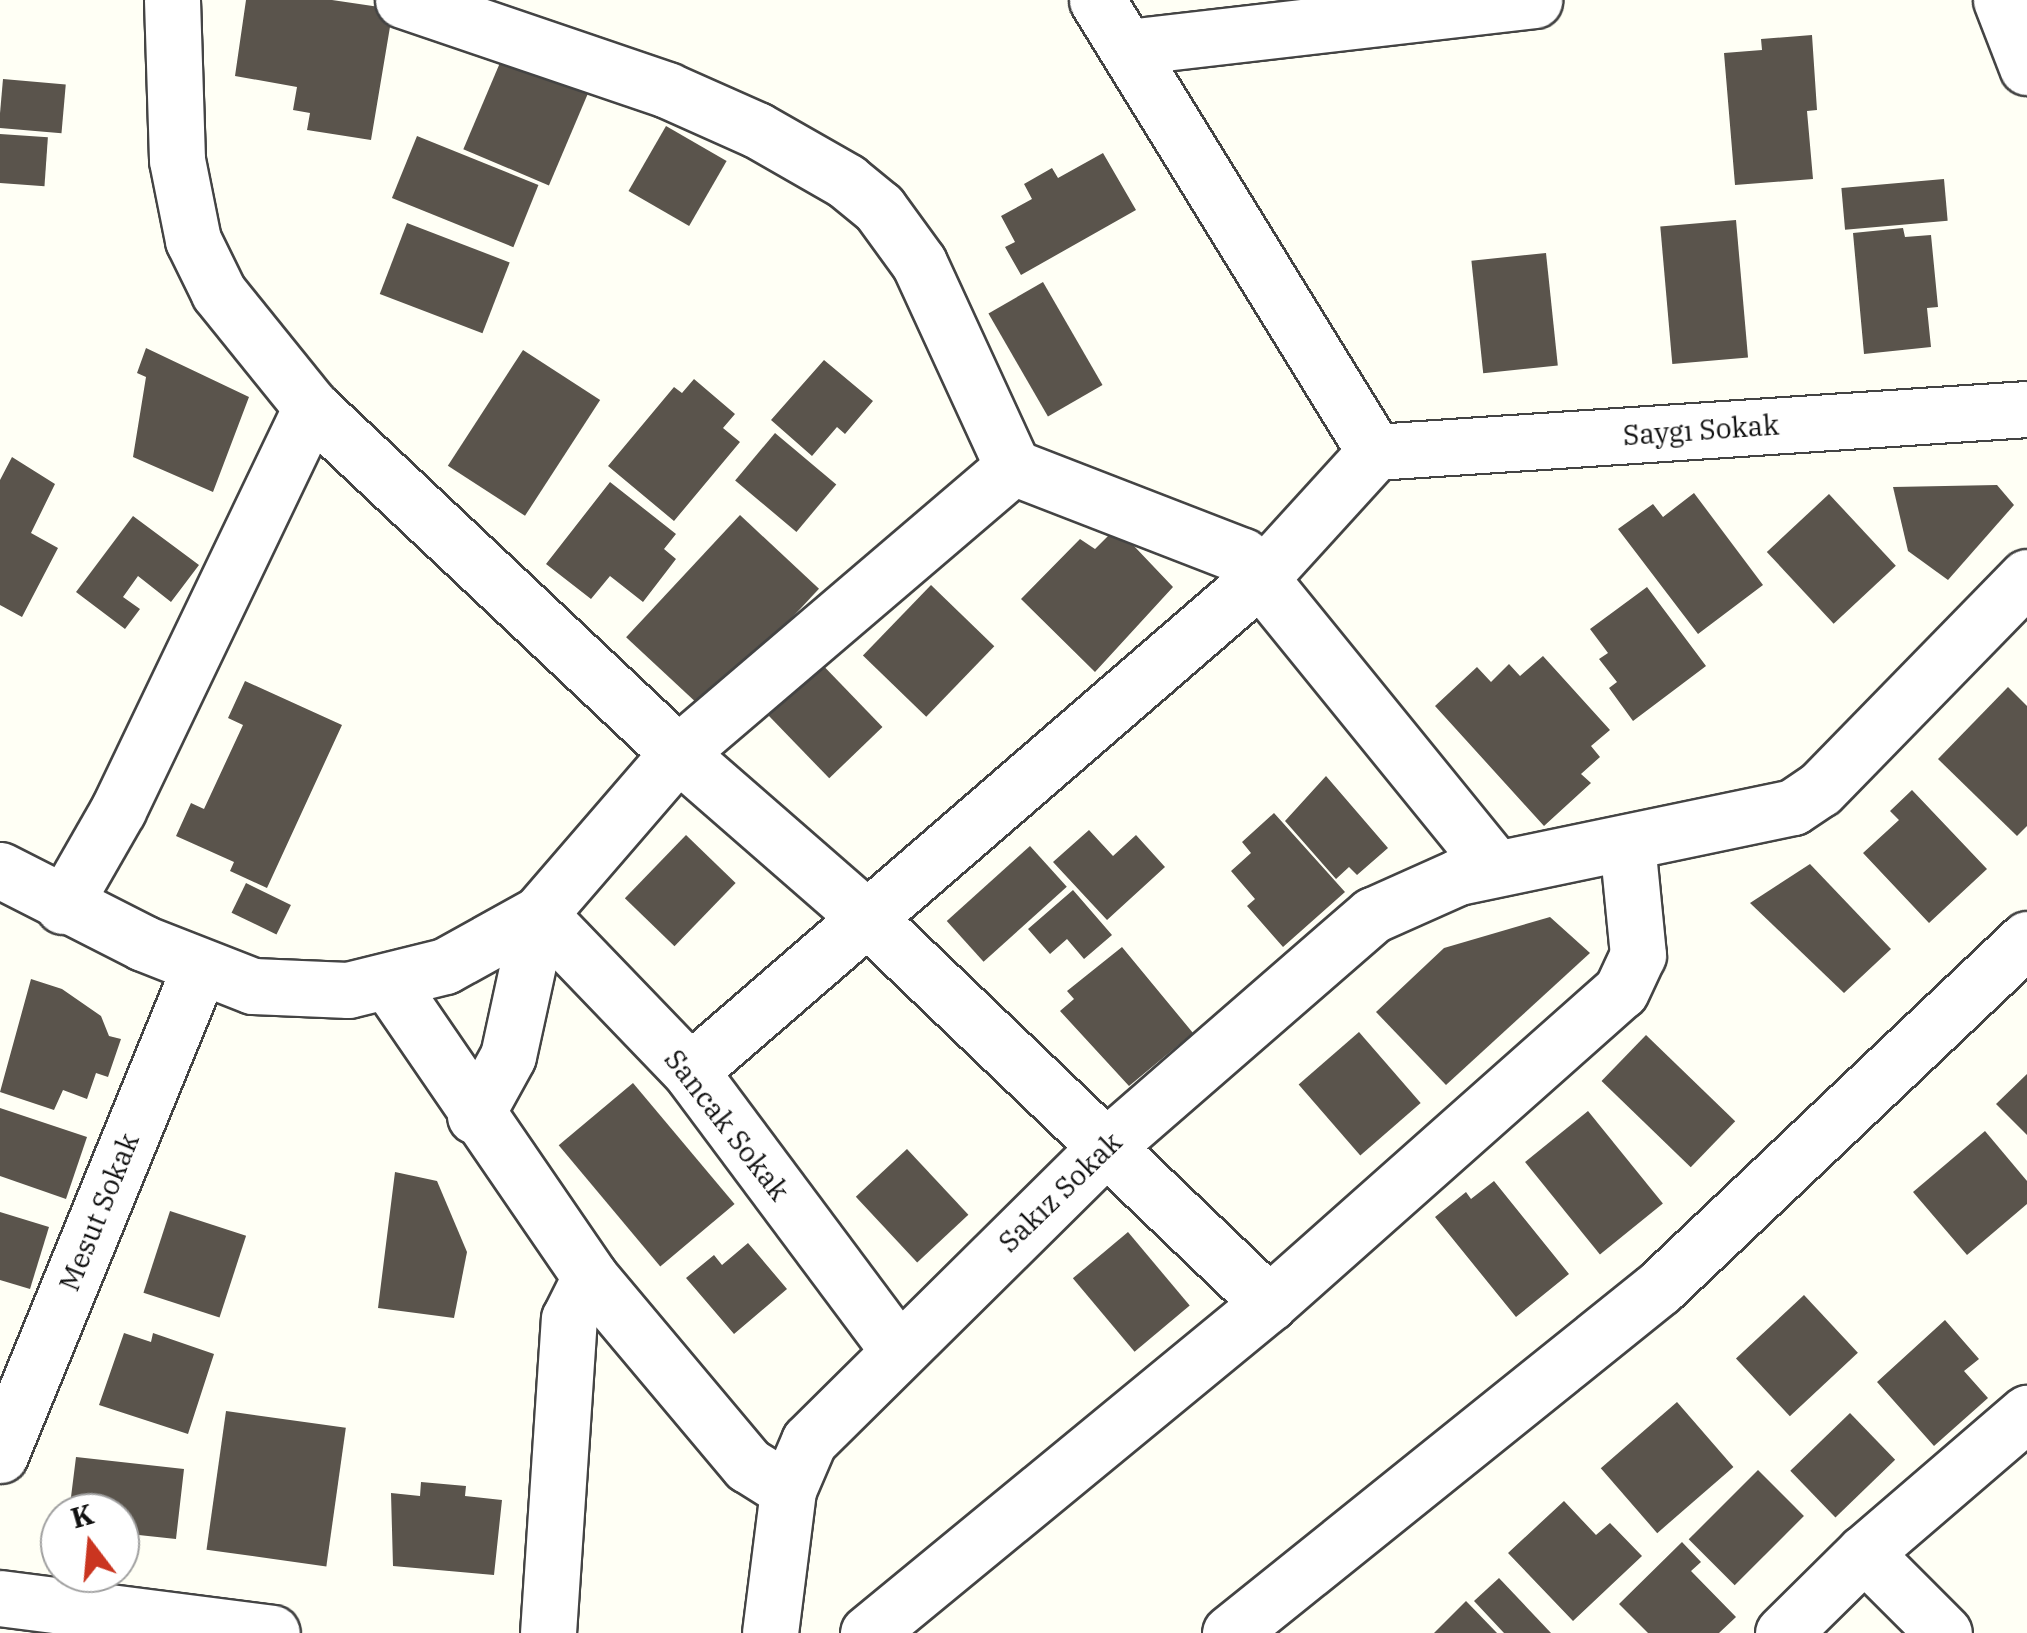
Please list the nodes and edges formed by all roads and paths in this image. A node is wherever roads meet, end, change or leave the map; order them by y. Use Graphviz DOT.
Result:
graph roads {
  1 [pos="172,0"];
  2 [pos="403,0"];
  3 [pos="1097,0"];
  4 [pos="1534,0"];
  5 [pos="2001,0"];
  6 [pos="1129,48"];
  7 [pos="2027,67"];
  8 [pos="311,407"];
  9 [pos="2027,409"];
  10 [pos="1375,452"];
  11 [pos="1013,467"];
  12 [pos="1262,576"];
  13 [pos="2027,577"];
  14 [pos="678,753"];
  15 [pos="1627,842"];
  16 [pos="1496,868"];
  17 [pos="0,870"];
  18 [pos="63,906"];
  19 [pos="539,914"];
  20 [pos="864,915"];
  21 [pos="2027,938"];
  22 [pos="198,969"];
  23 [pos="388,983"];
  24 [pos="690,1070"];
  25 [pos="475,1116"];
  26 [pos="1108,1144"];
  27 [pos="590,1277"];
  28 [pos="1268,1304"];
  29 [pos="898,1350"];
  30 [pos="2027,1413"];
  31 [pos="0,1455"];
  32 [pos="788,1490"];
  33 [pos="1864,1553"];
  34 [pos="0,1598"];
  35 [pos="272,1633"];
  36 [pos="548,1633"];
  37 [pos="770,1633"];
  38 [pos="868,1633"];
  39 [pos="1230,1633"];
  40 [pos="1783,1633"];
  41 [pos="1944,1633"];
  1 -- 8 [label="street"];
  2 -- 11 [label="street"];
  3 -- 6 [label="street"];
  4 -- 6 [label="street"];
  5 -- 7 [label="street"];
  6 -- 10 [label="street"];
  8 -- 14 [label="street"];
  8 -- 18 [label="street"];
  9 -- 10 [label="street, Saygı Sokak"];
  10 -- 12 [label="street"];
  11 -- 12 [label="street"];
  11 -- 14 [label="street"];
  12 -- 16 [label="street"];
  12 -- 20 [label="street"];
  13 -- 15 [label="street, Sakız Sokak"];
  14 -- 19 [label="street"];
  14 -- 20 [label="street"];
  15 -- 16 [label="street, Sakız Sokak"];
  15 -- 28 [label="street"];
  16 -- 26 [label="street, Sakız Sokak"];
  17 -- 18 [label="street"];
  18 -- 22 [label="street"];
  19 -- 23 [label="street"];
  19 -- 24 [label="street, Sancak Sokak"];
  19 -- 25 [label="street"];
  20 -- 24 [label="street"];
  20 -- 26 [label="street"];
  21 -- 39 [label="street"];
  22 -- 23 [label="street"];
  22 -- 31 [label="street, Mesut Sokak"];
  23 -- 25 [label="street"];
  24 -- 29 [label="street, Sancak Sokak"];
  25 -- 27 [label="street"];
  26 -- 28 [label="street"];
  26 -- 29 [label="street, Sakız Sokak"];
  27 -- 32 [label="street"];
  27 -- 36 [label="street"];
  28 -- 38 [label="street"];
  29 -- 32 [label="street, Sakız Sokak"];
  30 -- 33 [label="street"];
  32 -- 37 [label="street, Sakız Sokak"];
  33 -- 40 [label="street"];
  33 -- 41 [label="street"];
  34 -- 35 [label="street"];
}
